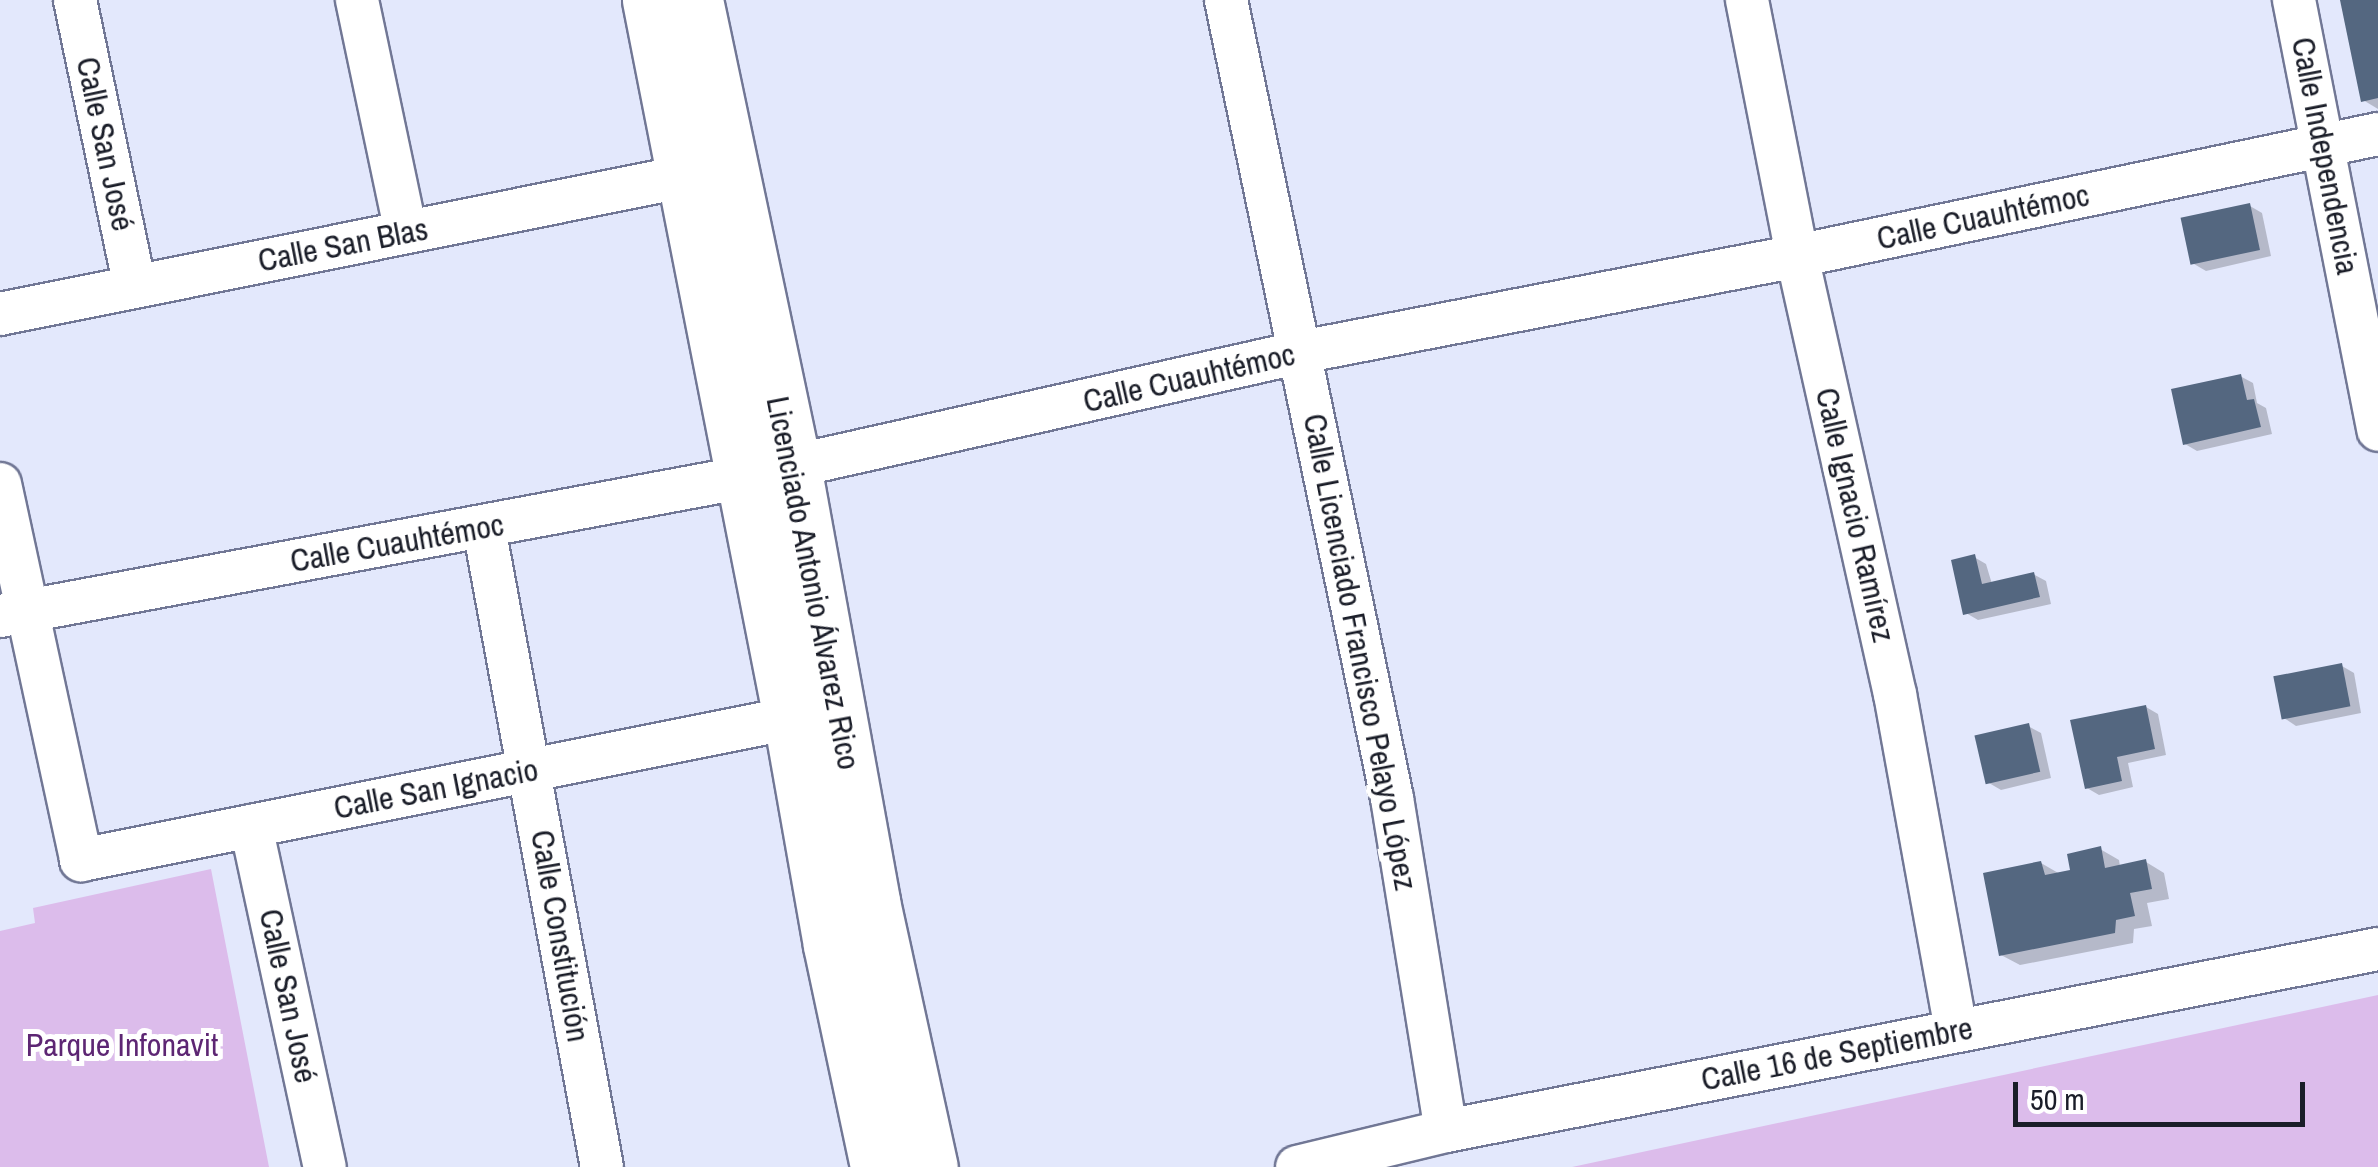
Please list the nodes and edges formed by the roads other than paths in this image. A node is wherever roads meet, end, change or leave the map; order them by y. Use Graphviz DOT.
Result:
graph roads {
  1 [pos="76,0"];
  2 [pos="356,0"];
  3 [pos="650,0"];
  4 [pos="696,0"];
  5 [pos="1226,0"];
  6 [pos="1747,0"];
  7 [pos="2294,0"];
  8 [pos="2378,134"];
  9 [pos="2323,146"];
  10 [pos="686,176"];
  11 [pos="406,232"];
  12 [pos="1798,256"];
  13 [pos="134,287"];
  14 [pos="0,314"];
  15 [pos="1301,352"];
  16 [pos="2378,430"];
  17 [pos="769,472"];
  18 [pos="0,484"];
  19 [pos="484,528"];
  20 [pos="15,612"];
  21 [pos="791,718"];
  22 [pos="530,770"];
  23 [pos="251,826"];
  24 [pos="2378,949"];
  25 [pos="1956,1031"];
  26 [pos="1446,1131"];
  27 [pos="326,1167"];
  28 [pos="602,1167"];
  29 [pos="878,1167"];
  30 [pos="930,1167"];
  31 [pos="1298,1167"];
  1 -- 13 [label="street, Calle San José"];
  2 -- 11 [label="street"];
  3 -- 10 [label="main road, Licenciado Antonio Álvarez Rico"];
  4 -- 17 [label="main road, Licenciado Antonio Álvarez Rico"];
  5 -- 15 [label="street, Calle Licenciado Francisco Pelayo López"];
  6 -- 12 [label="street, Calle Ignacio Ramírez"];
  7 -- 9 [label="street, Calle Independencia"];
  8 -- 9 [label="street, Calle Cuauhtémoc"];
  9 -- 12 [label="street, Calle Cuauhtémoc"];
  9 -- 16 [label="street, Calle Independencia"];
  10 -- 11 [label="street, Calle San Blas"];
  10 -- 17 [label="main road, Licenciado Antonio Álvarez Rico"];
  11 -- 13 [label="street, Calle San Blas"];
  12 -- 15 [label="street, Calle Cuauhtémoc"];
  12 -- 25 [label="street, Calle Ignacio Ramírez"];
  13 -- 14 [label="street, Calle San Blas"];
  15 -- 17 [label="street, Calle Cuauhtémoc"];
  15 -- 26 [label="street, Calle Licenciado Francisco Pelayo López"];
  17 -- 19 [label="street, Calle Cuauhtémoc"];
  17 -- 21 [label="main road, Licenciado Antonio Álvarez Rico"];
  17 -- 30 [label="main road, Licenciado Antonio Álvarez Rico"];
  18 -- 20 [label="street"];
  19 -- 20 [label="street, Calle Cuauhtémoc"];
  19 -- 22 [label="street, Calle Constitución"];
  20 -- 23 [label="street, Calle San Ignacio"];
  21 -- 22 [label="street, Calle San Ignacio"];
  21 -- 29 [label="main road, Licenciado Antonio Álvarez Rico"];
  22 -- 23 [label="street, Calle San Ignacio"];
  22 -- 28 [label="street, Calle Constitución"];
  23 -- 27 [label="street, Calle San José"];
  24 -- 25 [label="street, Calle 16 de Septiembre"];
  25 -- 26 [label="street, Calle 16 de Septiembre"];
  26 -- 31 [label="street, Calle 16 de Septiembre"];
}
